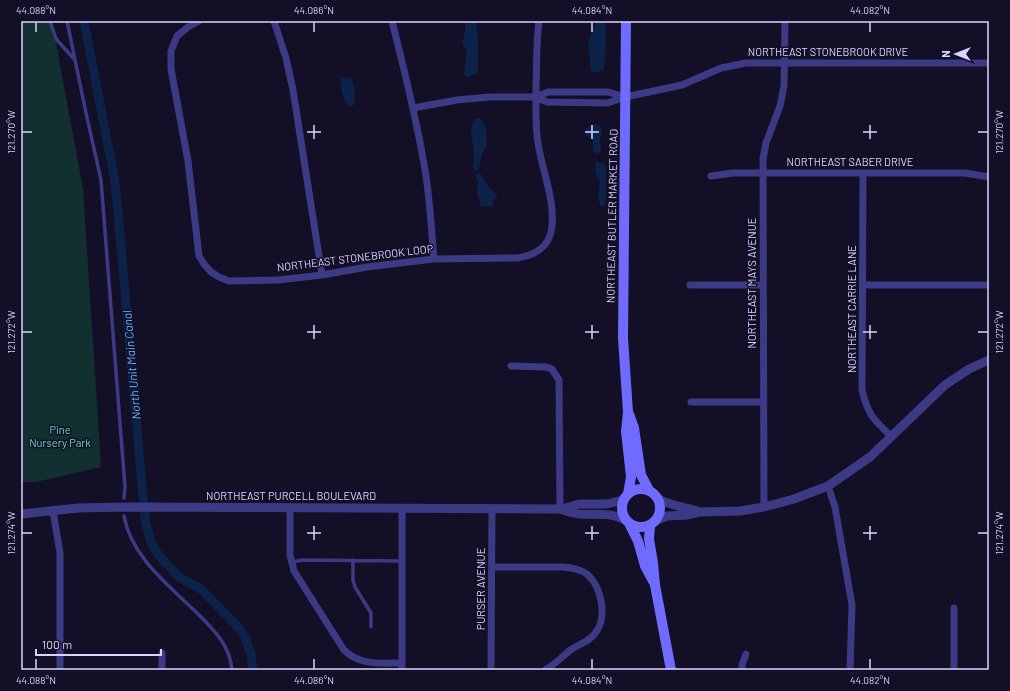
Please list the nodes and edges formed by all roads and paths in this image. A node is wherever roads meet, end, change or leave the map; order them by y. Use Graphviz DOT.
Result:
graph roads {
  1 [pos="50,21"];
  2 [pos="67,21"];
  3 [pos="199,21"];
  4 [pos="274,21"];
  5 [pos="392,21"];
  6 [pos="539,21"];
  7 [pos="626,21"];
  8 [pos="785,21"];
  9 [pos="75,60"];
  10 [pos="785,63"];
  11 [pos="989,63"];
  12 [pos="536,97"];
  13 [pos="625,97"];
  14 [pos="413,108"];
  15 [pos="763,173"];
  16 [pos="863,173"];
  17 [pos="711,176"];
  18 [pos="989,177"];
  19 [pos="434,259"];
  20 [pos="322,275"];
  21 [pos="690,285"];
  22 [pos="863,285"];
  23 [pos="989,285"];
  24 [pos="764,286"];
  25 [pos="989,360"];
  26 [pos="511,366"];
  27 [pos="691,402"];
  28 [pos="764,402"];
  29 [pos="628,412"];
  30 [pos="890,436"];
  31 [pos="828,486"];
  32 [pos="649,490"];
  33 [pos="625,497"];
  34 [pos="658,499"];
  35 [pos="126,502"];
  36 [pos="764,507"];
  37 [pos="290,509"];
  38 [pos="402,509"];
  39 [pos="492,509"];
  40 [pos="560,509"];
  41 [pos="53,511"];
  42 [pos="700,512"];
  43 [pos="21,514"];
  44 [pos="124,516"];
  45 [pos="628,522"];
  46 [pos="654,523"];
  47 [pos="353,560"];
  48 [pos="402,561"];
  49 [pos="291,562"];
  50 [pos="492,567"];
  51 [pos="655,585"];
  52 [pos="954,608"];
  53 [pos="371,627"];
  54 [pos="162,653"];
  55 [pos="746,654"];
  56 [pos="402,667"];
  57 [pos="60,670"];
  58 [pos="162,670"];
  59 [pos="232,670"];
  60 [pos="491,670"];
  61 [pos="545,670"];
  62 [pos="671,670"];
  63 [pos="742,670"];
  64 [pos="850,670"];
  65 [pos="954,670"];
  1 -- 9 [label="lane"];
  2 -- 9 [label="lane"];
  3 -- 20 [label="street, NORTHEAST STONEBROOK LOOP"];
  4 -- 20 [label="street"];
  5 -- 14 [label="street"];
  6 -- 12 [label="street, NORTHEAST STONEBROOK LOOP"];
  7 -- 13 [label="main road, NORTHEAST BUTLER MARKET ROAD"];
  8 -- 10 [label="street, NORTHEAST MAYS AVENUE"];
  9 -- 35 [label="lane"];
  10 -- 11 [label="street, NORTHEAST STONEBROOK DRIVE"];
  10 -- 13 [label="street, NORTHEAST STONEBROOK DRIVE"];
  10 -- 15 [label="street, NORTHEAST MAYS AVENUE"];
  12 -- 13 [label="street, NORTHEAST STONEBROOK DRIVE"];
  12 -- 13 [label="street, NORTHEAST STONEBROOK DRIVE"];
  12 -- 14 [label="street, NORTHEAST STONEBROOK DRIVE"];
  12 -- 19 [label="street, NORTHEAST STONEBROOK LOOP"];
  13 -- 29 [label="main road, NORTHEAST BUTLER MARKET ROAD"];
  14 -- 19 [label="street"];
  15 -- 16 [label="street, NORTHEAST SABER DRIVE"];
  15 -- 17 [label="street, NORTHEAST SABER DRIVE"];
  15 -- 24 [label="street, NORTHEAST MAYS AVENUE"];
  16 -- 18 [label="street, NORTHEAST SABER DRIVE"];
  16 -- 22 [label="street, NORTHEAST CARRIE LANE"];
  19 -- 20 [label="street, NORTHEAST STONEBROOK LOOP"];
  21 -- 24 [label="street"];
  22 -- 23 [label="street"];
  22 -- 30 [label="street, NORTHEAST CARRIE LANE"];
  24 -- 28 [label="street, NORTHEAST MAYS AVENUE"];
  25 -- 30 [label="street"];
  26 -- 40 [label="street"];
  27 -- 28 [label="street"];
  28 -- 36 [label="street, NORTHEAST MAYS AVENUE"];
  29 -- 32 [label="main road, NORTHEAST BUTLER MARKET ROAD"];
  29 -- 33 [label="main road, NORTHEAST BUTLER MARKET ROAD"];
  30 -- 31 [label="street"];
  31 -- 36 [label="street"];
  31 -- 64 [label="street"];
  32 -- 33 [label="main road"];
  32 -- 34 [label="main road"];
  33 -- 40 [label="street, NORTHEAST PURCELL BOULEVARD"];
  33 -- 45 [label="main road"];
  34 -- 42 [label="street"];
  34 -- 46 [label="main road"];
  35 -- 37 [label="street, NORTHEAST PURCELL BOULEVARD"];
  35 -- 41 [label="street, NORTHEAST PURCELL BOULEVARD"];
  36 -- 42 [label="street"];
  37 -- 38 [label="street, NORTHEAST PURCELL BOULEVARD"];
  37 -- 49 [label="street"];
  38 -- 39 [label="street, NORTHEAST PURCELL BOULEVARD"];
  38 -- 48 [label="street"];
  39 -- 40 [label="street, NORTHEAST PURCELL BOULEVARD"];
  39 -- 50 [label="street, PURSER AVENUE"];
  40 -- 45 [label="street, NORTHEAST PURCELL BOULEVARD"];
  41 -- 43 [label="street, NORTHEAST PURCELL BOULEVARD"];
  41 -- 57 [label="street"];
  42 -- 46 [label="street"];
  44 -- 59 [label="lane"];
  45 -- 46 [label="main road"];
  45 -- 51 [label="main road"];
  46 -- 51 [label="main road"];
  47 -- 48 [label="lane"];
  47 -- 49 [label="lane"];
  47 -- 53 [label="lane"];
  48 -- 56 [label="street"];
  49 -- 56 [label="street"];
  50 -- 60 [label="street, PURSER AVENUE"];
  50 -- 61 [label="street"];
  51 -- 62 [label="main road"];
  52 -- 65 [label="street"];
  54 -- 58 [label="street"];
  55 -- 63 [label="street"];
}
